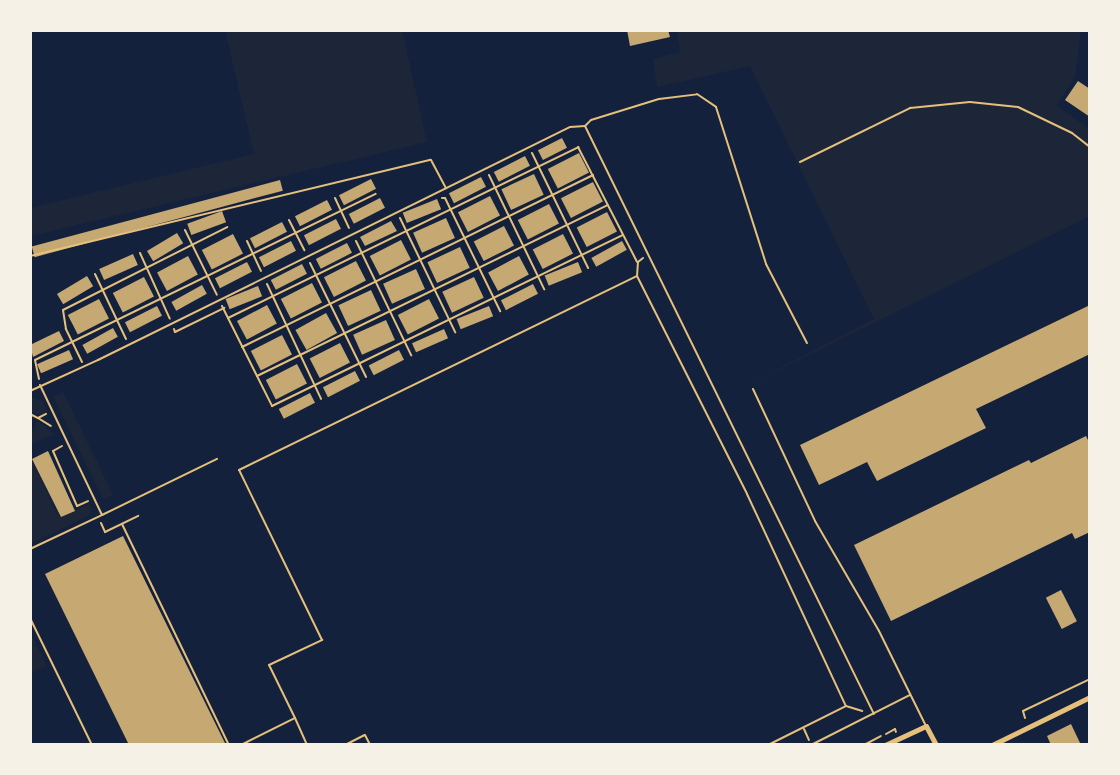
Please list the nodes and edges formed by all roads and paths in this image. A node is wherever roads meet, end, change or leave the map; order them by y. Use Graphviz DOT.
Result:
graph roads {
  1 [pos="585,126"];
  2 [pos="1090,147"];
  3 [pos="529,148"];
  4 [pos="800,162"];
  5 [pos="538,166"];
  6 [pos="486,170"];
  7 [pos="592,176"];
  8 [pos="495,188"];
  9 [pos="446,189"];
  10 [pos="376,194"];
  11 [pos="552,194"];
  12 [pos="430,197"];
  13 [pos="335,198"];
  14 [pos="608,205"];
  15 [pos="450,209"];
  16 [pos="341,211"];
  17 [pos="397,213"];
  18 [pos="510,218"];
  19 [pos="289,220"];
  20 [pos="566,225"];
  21 [pos="227,227"];
  22 [pos="185,230"];
  23 [pos="406,231"];
  24 [pos="295,233"];
  25 [pos="352,235"];
  26 [pos="622,235"];
  27 [pos="465,239"];
  28 [pos="247,241"];
  29 [pos="193,245"];
  30 [pos="523,247"];
  31 [pos="646,249"];
  32 [pos="140,253"];
  33 [pos="361,253"];
  34 [pos="253,254"];
  35 [pos="582,255"];
  36 [pos="30,256"];
  37 [pos="307,257"];
  38 [pos="420,261"];
  39 [pos="638,262"];
  40 [pos="480,267"];
  41 [pos="147,268"];
  42 [pos="588,268"];
  43 [pos="95,274"];
  44 [pos="317,275"];
  45 [pos="207,276"];
  46 [pos="538,276"];
  47 [pos="637,276"];
  48 [pos="264,278"];
  49 [pos="376,282"];
  50 [pos="544,289"];
  51 [pos="102,290"];
  52 [pos="434,290"];
  53 [pos="274,297"];
  54 [pos="494,297"];
  55 [pos="162,298"];
  56 [pos="219,299"];
  57 [pos="331,304"];
  58 [pos="224,308"];
  59 [pos="390,311"];
  60 [pos="500,311"];
  61 [pos="228,318"];
  62 [pos="448,319"];
  63 [pos="117,320"];
  64 [pos="172,323"];
  65 [pos="286,325"];
  66 [pos="455,332"];
  67 [pos="344,333"];
  68 [pos="405,340"];
  69 [pos="72,342"];
  70 [pos="807,343"];
  71 [pos="129,345"];
  72 [pos="242,347"];
  73 [pos="411,355"];
  74 [pos="299,356"];
  75 [pos="359,363"];
  76 [pos="84,366"];
  77 [pos="257,376"];
  78 [pos="366,377"];
  79 [pos="40,385"];
  80 [pos="314,385"];
  81 [pos="753,389"];
  82 [pos="30,391"];
  83 [pos="321,399"];
  84 [pos="52,411"];
  85 [pos="30,414"];
  86 [pos="217,459"];
  87 [pos="102,515"];
  88 [pos="122,524"];
  89 [pos="30,549"];
  90 [pos="30,618"];
  91 [pos="1090,679"];
  92 [pos="911,694"];
  93 [pos="1090,697"];
  94 [pos="846,706"];
  95 [pos="874,714"];
  96 [pos="295,718"];
  97 [pos="926,726"];
  98 [pos="1029,727"];
  99 [pos="803,728"];
  100 [pos="92,745"];
  101 [pos="229,745"];
  102 [pos="242,745"];
  103 [pos="307,745"];
  104 [pos="345,745"];
  105 [pos="370,745"];
  106 [pos="768,745"];
  107 [pos="811,745"];
  108 [pos="885,745"];
  109 [pos="936,745"];
  110 [pos="992,745"];
  1 -- 3 [label="lane"];
  1 -- 31 [label="lane"];
  1 -- 70 [label="lane"];
  2 -- 4 [label="path"];
  3 -- 5 [label="path"];
  3 -- 6 [label="lane"];
  5 -- 7 [label="path"];
  5 -- 8 [label="path"];
  5 -- 11 [label="path"];
  6 -- 8 [label="path"];
  6 -- 9 [label="lane"];
  7 -- 11 [label="path"];
  7 -- 14 [label="path"];
  8 -- 15 [label="path"];
  8 -- 18 [label="path"];
  9 -- 12 [label="lane"];
  9 -- 36 [label="lane"];
  10 -- 16 [label="path"];
  11 -- 18 [label="path"];
  11 -- 20 [label="path"];
  12 -- 15 [label="path"];
  12 -- 17 [label="lane"];
  13 -- 16 [label="path"];
  14 -- 20 [label="path"];
  14 -- 26 [label="path"];
  15 -- 23 [label="path"];
  15 -- 27 [label="path"];
  16 -- 24 [label="path"];
  16 -- 25 [label="path"];
  17 -- 23 [label="path"];
  17 -- 25 [label="lane"];
  18 -- 27 [label="path"];
  18 -- 30 [label="path"];
  19 -- 24 [label="path"];
  20 -- 30 [label="path"];
  20 -- 35 [label="path"];
  21 -- 29 [label="path"];
  22 -- 29 [label="path"];
  23 -- 33 [label="path"];
  23 -- 38 [label="path"];
  24 -- 34 [label="path"];
  24 -- 37 [label="path"];
  25 -- 33 [label="path"];
  25 -- 37 [label="lane"];
  26 -- 35 [label="path"];
  26 -- 39 [label="path"];
  27 -- 38 [label="path"];
  27 -- 40 [label="path"];
  28 -- 34 [label="path"];
  29 -- 41 [label="path"];
  29 -- 45 [label="path"];
  30 -- 40 [label="path"];
  30 -- 46 [label="path"];
  31 -- 39 [label="path"];
  31 -- 95 [label="lane"];
  32 -- 41 [label="path"];
  33 -- 44 [label="path"];
  33 -- 49 [label="path"];
  34 -- 45 [label="path"];
  34 -- 48 [label="path"];
  35 -- 42 [label="path"];
  35 -- 46 [label="path"];
  37 -- 44 [label="path"];
  37 -- 48 [label="lane"];
  38 -- 49 [label="path"];
  38 -- 52 [label="path"];
  39 -- 47 [label="path"];
  40 -- 52 [label="path"];
  40 -- 54 [label="path"];
  41 -- 51 [label="path"];
  41 -- 55 [label="path"];
  43 -- 51 [label="path"];
  44 -- 53 [label="path"];
  44 -- 57 [label="path"];
  45 -- 55 [label="path"];
  45 -- 56 [label="path"];
  46 -- 50 [label="path"];
  46 -- 54 [label="path"];
  47 -- 94 [label="path"];
  47 -- 96 [label="path"];
  48 -- 53 [label="path"];
  48 -- 56 [label="lane"];
  49 -- 57 [label="path"];
  49 -- 59 [label="path"];
  51 -- 63 [label="path"];
  51 -- 69 [label="path"];
  52 -- 59 [label="path"];
  52 -- 62 [label="path"];
  53 -- 61 [label="path"];
  53 -- 65 [label="path"];
  54 -- 60 [label="path"];
  54 -- 62 [label="path"];
  55 -- 63 [label="path"];
  55 -- 64 [label="path"];
  56 -- 58 [label="path"];
  56 -- 64 [label="lane"];
  57 -- 65 [label="path"];
  57 -- 67 [label="path"];
  58 -- 61 [label="path"];
  58 -- 64 [label="path"];
  59 -- 67 [label="path"];
  59 -- 68 [label="path"];
  61 -- 72 [label="path"];
  62 -- 66 [label="path"];
  62 -- 68 [label="path"];
  63 -- 69 [label="path"];
  63 -- 71 [label="path"];
  64 -- 71 [label="lane"];
  65 -- 72 [label="path"];
  65 -- 74 [label="path"];
  67 -- 74 [label="path"];
  67 -- 75 [label="path"];
  68 -- 73 [label="path"];
  68 -- 75 [label="path"];
  69 -- 76 [label="path"];
  69 -- 79 [label="path"];
  71 -- 76 [label="lane"];
  72 -- 77 [label="path"];
  74 -- 77 [label="path"];
  74 -- 80 [label="path"];
  75 -- 78 [label="path"];
  75 -- 80 [label="path"];
  76 -- 79 [label="lane"];
  77 -- 80 [label="path"];
  79 -- 82 [label="lane"];
  79 -- 84 [label="lane"];
  80 -- 83 [label="path"];
  81 -- 92 [label="lane"];
  84 -- 85 [label="path"];
  84 -- 87 [label="lane"];
  86 -- 87 [label="lane"];
  87 -- 89 [label="lane"];
  88 -- 101 [label="path"];
  90 -- 100 [label="lane"];
  91 -- 98 [label="path"];
  92 -- 95 [label="lane"];
  92 -- 97 [label="lane"];
  93 -- 98 [label="street"];
  94 -- 95 [label="path"];
  94 -- 99 [label="path"];
  95 -- 107 [label="lane"];
  96 -- 102 [label="path"];
  96 -- 103 [label="path"];
  97 -- 108 [label="street"];
  97 -- 109 [label="street"];
  98 -- 110 [label="street"];
  99 -- 106 [label="path"];
  99 -- 107 [label="path"];
  104 -- 105 [label="path"];
}
